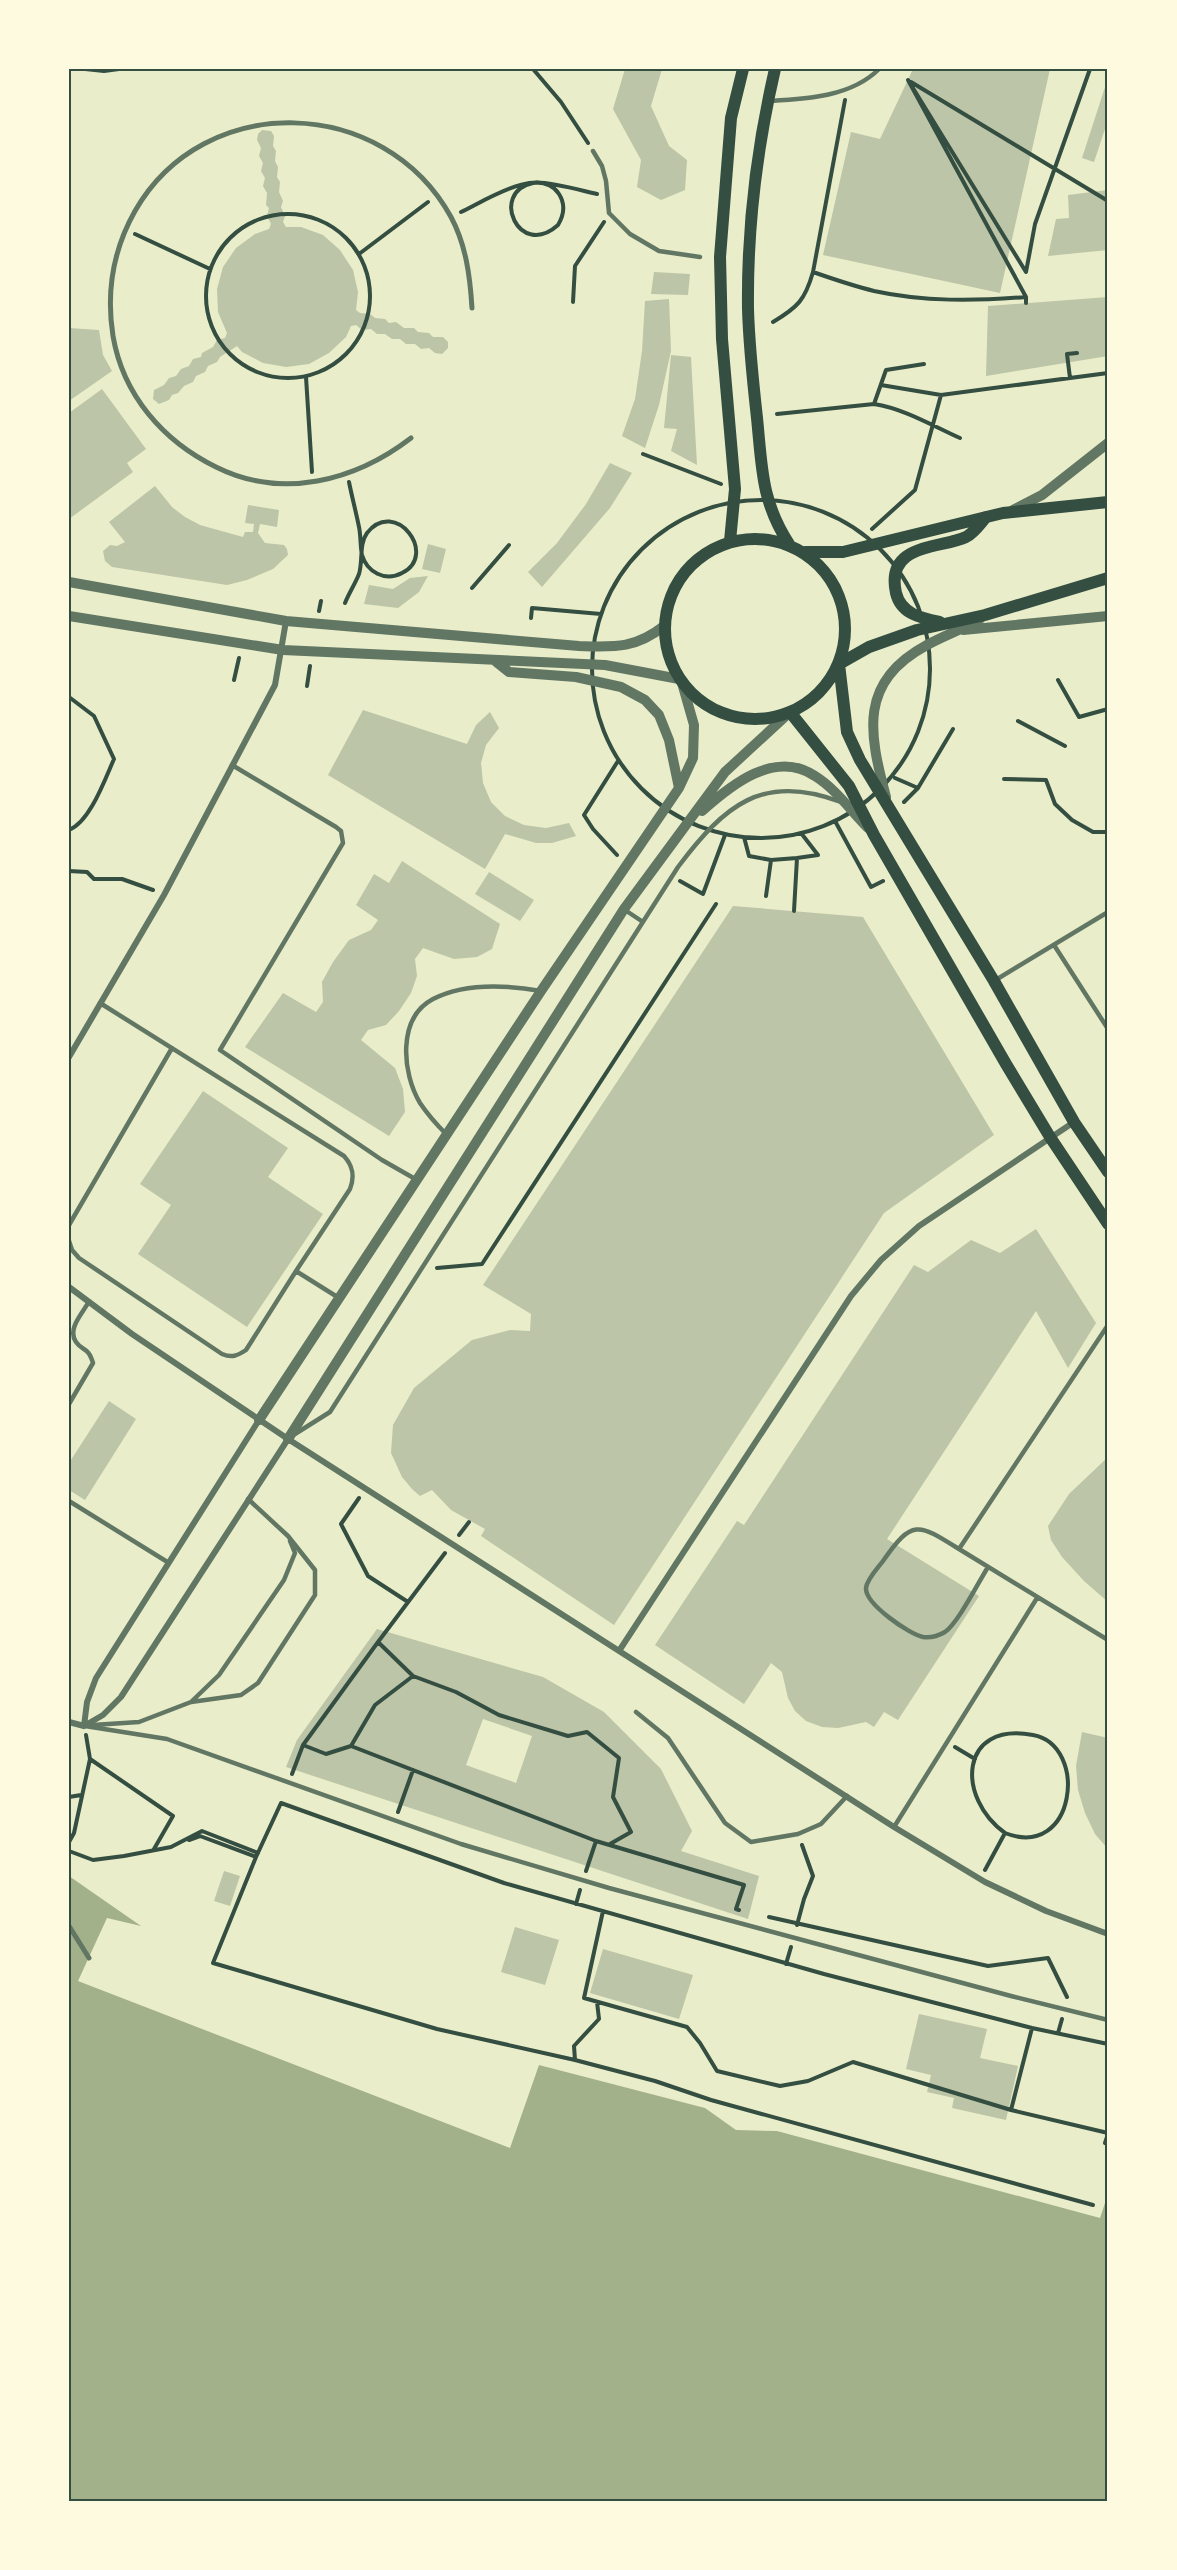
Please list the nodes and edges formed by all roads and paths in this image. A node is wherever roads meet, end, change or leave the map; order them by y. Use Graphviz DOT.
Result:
graph roads {
  1 [pos="85,69"];
  2 [pos="119,69"];
  3 [pos="533,69"];
  4 [pos="743,69"];
  5 [pos="775,69"];
  6 [pos="879,69"];
  7 [pos="1090,69"];
  8 [pos="908,80"];
  9 [pos="848,88"];
  10 [pos="769,101"];
  11 [pos="593,151"];
  12 [pos="535,182"];
  13 [pos="549,184"];
  14 [pos="437,195"];
  15 [pos="606,195"];
  16 [pos="1108,201"];
  17 [pos="609,213"];
  18 [pos="451,217"];
  19 [pos="125,229"];
  20 [pos="359,254"];
  21 [pos="700,257"];
  22 [pos="210,269"];
  23 [pos="813,272"];
  24 [pos="573,302"];
  25 [pos="472,308"];
  26 [pos="773,322"];
  27 [pos="1077,353"];
  28 [pos="924,364"];
  29 [pos="1108,373"];
  30 [pos="306,377"];
  31 [pos="1071,378"];
  32 [pos="881,385"];
  33 [pos="941,395"];
  34 [pos="874,404"];
  35 [pos="777,414"];
  36 [pos="411,438"];
  37 [pos="960,438"];
  38 [pos="1108,443"];
  39 [pos="643,454"];
  40 [pos="347,475"];
  41 [pos="312,483"];
  42 [pos="735,489"];
  43 [pos="1108,502"];
  44 [pos="1003,513"];
  45 [pos="986,517"];
  46 [pos="867,533"];
  47 [pos="730,541"];
  48 [pos="789,544"];
  49 [pos="509,545"];
  50 [pos="805,552"];
  51 [pos="362,553"];
  52 [pos="1108,578"];
  53 [pos="69,582"];
  54 [pos="472,588"];
  55 [pos="345,603"];
  56 [pos="601,614"];
  57 [pos="985,615"];
  58 [pos="69,616"];
  59 [pos="1108,616"];
  60 [pos="531,618"];
  61 [pos="286,621"];
  62 [pos="944,623"];
  63 [pos="664,626"];
  64 [pos="957,631"];
  65 [pos="283,650"];
  66 [pos="494,660"];
  67 [pos="839,664"];
  68 [pos="1058,680"];
  69 [pos="681,681"];
  70 [pos="69,697"];
  71 [pos="1108,709"];
  72 [pos="790,712"];
  73 [pos="1017,721"];
  74 [pos="952,729"];
  75 [pos="1065,746"];
  76 [pos="618,761"];
  77 [pos="232,765"];
  78 [pos="892,777"];
  79 [pos="1004,778"];
  80 [pos="679,788"];
  81 [pos="918,788"];
  82 [pos="845,804"];
  83 [pos="890,810"];
  84 [pos="835,821"];
  85 [pos="684,827"];
  86 [pos="69,830"];
  87 [pos="1108,832"];
  88 [pos="801,833"];
  89 [pos="725,834"];
  90 [pos="874,835"];
  91 [pos="744,837"];
  92 [pos="796,858"];
  93 [pos="771,860"];
  94 [pos="626,863"];
  95 [pos="69,871"];
  96 [pos="897,874"];
  97 [pos="672,876"];
  98 [pos="164,895"];
  99 [pos="766,896"];
  100 [pos="716,904"];
  101 [pos="624,909"];
  102 [pos="794,911"];
  103 [pos="1108,912"];
  104 [pos="643,922"];
  105 [pos="1054,945"];
  106 [pos="994,981"];
  107 [pos="541,991"];
  108 [pos="100,1003"];
  109 [pos="1108,1029"];
  110 [pos="172,1048"];
  111 [pos="69,1057"];
  112 [pos="1074,1122"];
  113 [pos="447,1135"];
  114 [pos="1050,1137"];
  115 [pos="1108,1172"];
  116 [pos="417,1180"];
  117 [pos="1108,1224"];
  118 [pos="69,1225"];
  119 [pos="69,1241"];
  120 [pos="437,1268"];
  121 [pos="296,1271"];
  122 [pos="69,1287"];
  123 [pos="339,1298"];
  124 [pos="88,1303"];
  125 [pos="1108,1325"];
  126 [pos="69,1404"];
  127 [pos="259,1420"];
  128 [pos="288,1439"];
  129 [pos="365,1489"];
  130 [pos="248,1499"];
  131 [pos="69,1501"];
  132 [pos="469,1522"];
  133 [pos="288,1536"];
  134 [pos="457,1538"];
  135 [pos="451,1546"];
  136 [pos="959,1549"];
  137 [pos="169,1563"];
  138 [pos="988,1567"];
  139 [pos="1037,1598"];
  140 [pos="408,1602"];
  141 [pos="1108,1640"];
  142 [pos="378,1641"];
  143 [pos="619,1651"];
  144 [pos="413,1676"];
  145 [pos="191,1702"];
  146 [pos="636,1712"];
  147 [pos="69,1722"];
  148 [pos="84,1726"];
  149 [pos="947,1742"];
  150 [pos="303,1745"];
  151 [pos="351,1746"];
  152 [pos="90,1759"];
  153 [pos="975,1759"];
  154 [pos="294,1768"];
  155 [pos="413,1770"];
  156 [pos="81,1796"];
  157 [pos="847,1796"];
  158 [pos="69,1797"];
  159 [pos="395,1821"];
  160 [pos="894,1827"];
  161 [pos="391,1831"];
  162 [pos="1005,1833"];
  163 [pos="798,1834"];
  164 [pos="387,1841"];
  165 [pos="69,1842"];
  166 [pos="610,1845"];
  167 [pos="69,1850"];
  168 [pos="152,1851"];
  169 [pos="257,1855"];
  170 [pos="980,1878"];
  171 [pos="804,1899"];
  172 [pos="603,1911"];
  173 [pos="743,1911"];
  174 [pos="761,1915"];
  175 [pos="69,1926"];
  176 [pos="1108,1934"];
  177 [pos="89,1958"];
  178 [pos="1067,1997"];
  179 [pos="597,2002"];
  180 [pos="1108,2020"];
  181 [pos="1032,2028"];
  182 [pos="1108,2044"];
  183 [pos="575,2060"];
  184 [pos="1011,2110"];
  185 [pos="1108,2133"];
  186 [pos="1108,2144"];
  187 [pos="1093,2205"];
  1 -- 2 [label="path"];
  3 -- 11 [label="path"];
  4 -- 42 [label="main road"];
  5 -- 10 [label="main road"];
  6 -- 9 [label="lane"];
  7 -- 8 [label="path"];
  8 -- 16 [label="path"];
  8 -- 23 [label="path"];
  9 -- 10 [label="lane"];
  9 -- 23 [label="path"];
  10 -- 48 [label="main road"];
  11 -- 15 [label="lane"];
  12 -- 13 [label="path"];
  12 -- 13 [label="path"];
  12 -- 18 [label="path"];
  13 -- 15 [label="path"];
  14 -- 18 [label="street"];
  14 -- 19 [label="street"];
  14 -- 20 [label="path"];
  15 -- 17 [label="lane"];
  17 -- 21 [label="lane"];
  17 -- 24 [label="path"];
  18 -- 25 [label="street"];
  19 -- 22 [label="path"];
  19 -- 41 [label="street"];
  20 -- 22 [label="path"];
  20 -- 30 [label="path"];
  22 -- 30 [label="path"];
  23 -- 26 [label="path"];
  27 -- 31 [label="path"];
  28 -- 32 [label="path"];
  29 -- 33 [label="path"];
  30 -- 41 [label="path"];
  32 -- 33 [label="path"];
  32 -- 34 [label="path"];
  33 -- 46 [label="path"];
  34 -- 35 [label="path"];
  34 -- 37 [label="path"];
  36 -- 40 [label="street"];
  38 -- 44 [label="street"];
  39 -- 42 [label="path"];
  40 -- 41 [label="street"];
  40 -- 51 [label="path"];
  42 -- 47 [label="main road"];
  43 -- 44 [label="main road"];
  44 -- 45 [label="main road"];
  45 -- 50 [label="main road"];
  45 -- 62 [label="main road"];
  46 -- 56 [label="path"];
  46 -- 78 [label="path"];
  47 -- 48 [label="main road"];
  47 -- 63 [label="main road"];
  48 -- 50 [label="main road"];
  49 -- 54 [label="path"];
  50 -- 67 [label="main road"];
  51 -- 51 [label="path"];
  51 -- 55 [label="path"];
  52 -- 57 [label="main road"];
  53 -- 61 [label="street"];
  56 -- 60 [label="path"];
  56 -- 76 [label="path"];
  57 -- 62 [label="main road"];
  57 -- 64 [label="street"];
  58 -- 65 [label="street"];
  59 -- 64 [label="street"];
  61 -- 63 [label="street"];
  61 -- 65 [label="street"];
  62 -- 67 [label="main road"];
  63 -- 69 [label="main road"];
  64 -- 83 [label="street"];
  65 -- 66 [label="street"];
  65 -- 77 [label="street"];
  66 -- 69 [label="street"];
  66 -- 80 [label="street"];
  67 -- 72 [label="main road"];
  67 -- 83 [label="main road"];
  68 -- 71 [label="path"];
  69 -- 72 [label="main road"];
  69 -- 80 [label="street"];
  70 -- 86 [label="path"];
  72 -- 85 [label="street"];
  72 -- 90 [label="main road"];
  73 -- 75 [label="path"];
  74 -- 81 [label="path"];
  76 -- 89 [label="path"];
  76 -- 94 [label="path"];
  77 -- 98 [label="street"];
  77 -- 116 [label="lane"];
  78 -- 81 [label="path"];
  78 -- 84 [label="path"];
  79 -- 87 [label="path"];
  80 -- 94 [label="street"];
  81 -- 83 [label="path"];
  82 -- 85 [label="street"];
  82 -- 90 [label="street"];
  82 -- 97 [label="lane"];
  83 -- 106 [label="main road"];
  84 -- 88 [label="path"];
  84 -- 96 [label="path"];
  85 -- 101 [label="street"];
  88 -- 91 [label="path"];
  88 -- 92 [label="path"];
  89 -- 91 [label="path"];
  89 -- 97 [label="path"];
  90 -- 96 [label="main road"];
  91 -- 93 [label="path"];
  92 -- 93 [label="path"];
  92 -- 102 [label="path"];
  93 -- 99 [label="path"];
  94 -- 107 [label="street"];
  95 -- 98 [label="path"];
  96 -- 114 [label="main road"];
  97 -- 104 [label="lane"];
  98 -- 108 [label="street"];
  100 -- 120 [label="path"];
  101 -- 104 [label="lane"];
  101 -- 128 [label="street"];
  103 -- 105 [label="lane"];
  104 -- 128 [label="lane"];
  105 -- 106 [label="lane"];
  105 -- 109 [label="lane"];
  106 -- 112 [label="main road"];
  107 -- 113 [label="street"];
  107 -- 113 [label="lane"];
  108 -- 110 [label="lane"];
  108 -- 111 [label="street"];
  110 -- 118 [label="lane"];
  110 -- 121 [label="lane"];
  112 -- 114 [label="street"];
  112 -- 115 [label="main road"];
  113 -- 116 [label="street"];
  114 -- 117 [label="main road"];
  114 -- 143 [label="street"];
  116 -- 123 [label="street"];
  119 -- 121 [label="lane"];
  121 -- 123 [label="lane"];
  122 -- 124 [label="street"];
  123 -- 127 [label="street"];
  124 -- 126 [label="lane"];
  124 -- 127 [label="street"];
  125 -- 136 [label="lane"];
  127 -- 128 [label="street"];
  127 -- 137 [label="street"];
  128 -- 129 [label="street"];
  128 -- 130 [label="street"];
  129 -- 140 [label="path"];
  129 -- 143 [label="street"];
  130 -- 133 [label="lane"];
  130 -- 148 [label="street"];
  131 -- 137 [label="lane"];
  132 -- 134 [label="path"];
  133 -- 145 [label="lane"];
  133 -- 145 [label="lane"];
  135 -- 140 [label="path"];
  136 -- 138 [label="lane"];
  136 -- 138 [label="lane"];
  137 -- 148 [label="street"];
  138 -- 139 [label="lane"];
  139 -- 141 [label="lane"];
  139 -- 149 [label="lane"];
  140 -- 142 [label="path"];
  142 -- 144 [label="path"];
  142 -- 150 [label="path"];
  143 -- 157 [label="street"];
  144 -- 151 [label="path"];
  144 -- 166 [label="path"];
  145 -- 148 [label="lane"];
  146 -- 163 [label="lane"];
  147 -- 148 [label="street"];
  148 -- 152 [label="path"];
  148 -- 180 [label="lane"];
  149 -- 153 [label="path"];
  149 -- 160 [label="lane"];
  150 -- 151 [label="path"];
  150 -- 154 [label="path"];
  151 -- 155 [label="path"];
  152 -- 156 [label="path"];
  152 -- 168 [label="path"];
  153 -- 162 [label="path"];
  153 -- 162 [label="path"];
  155 -- 159 [label="path"];
  155 -- 166 [label="path"];
  156 -- 158 [label="path"];
  156 -- 165 [label="path"];
  157 -- 160 [label="street"];
  157 -- 163 [label="lane"];
  160 -- 170 [label="street"];
  161 -- 164 [label="path"];
  162 -- 170 [label="path"];
  163 -- 171 [label="path"];
  164 -- 169 [label="path"];
  164 -- 172 [label="path"];
  166 -- 173 [label="path"];
  167 -- 168 [label="path"];
  168 -- 169 [label="path"];
  169 -- 183 [label="path"];
  170 -- 176 [label="street"];
  172 -- 179 [label="path"];
  172 -- 181 [label="path"];
  174 -- 178 [label="path"];
  175 -- 177 [label="street"];
  179 -- 183 [label="path"];
  179 -- 184 [label="path"];
  181 -- 182 [label="path"];
  181 -- 184 [label="path"];
  183 -- 187 [label="path"];
  184 -- 185 [label="path"];
  185 -- 186 [label="path"];
}
